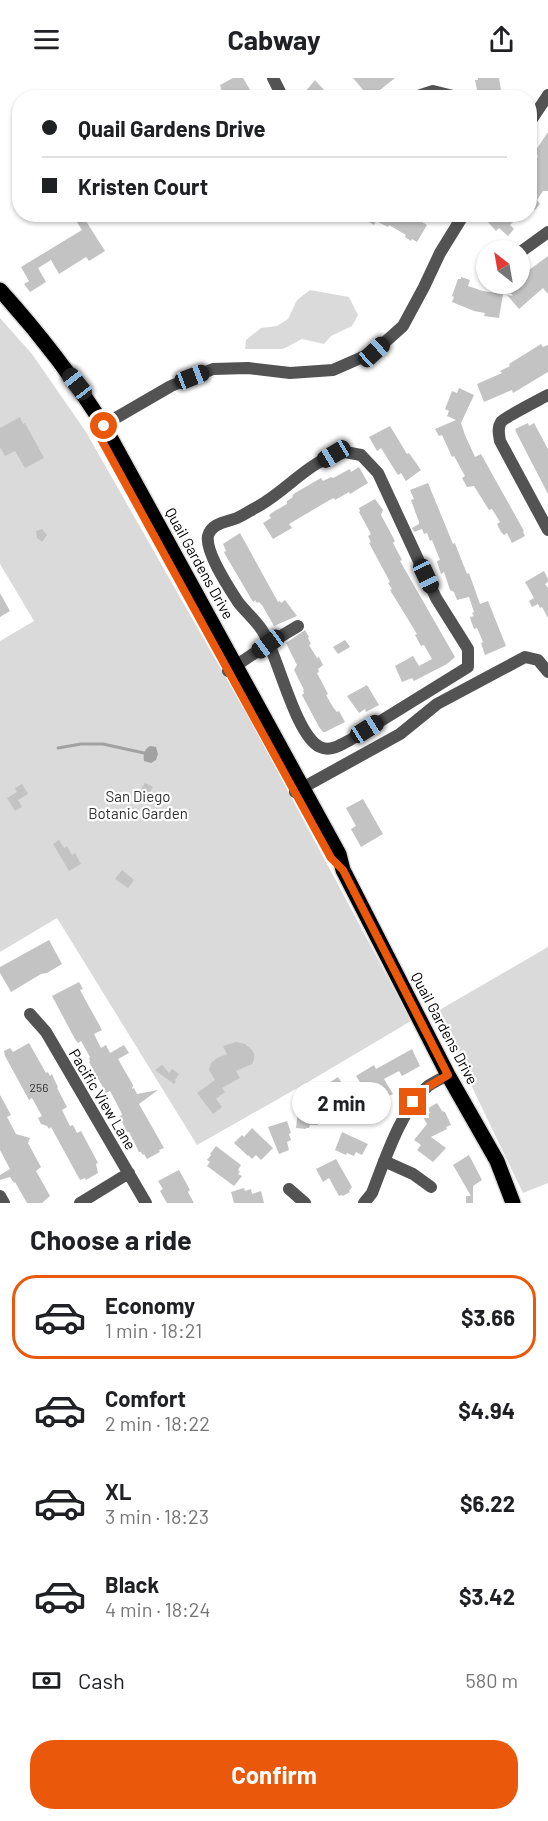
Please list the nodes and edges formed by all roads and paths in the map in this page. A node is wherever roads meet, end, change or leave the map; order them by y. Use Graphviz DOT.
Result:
graph roads {
  1 [pos="548,95"];
  2 [pos="537,112"];
  3 [pos="456,222"];
  4 [pos="548,232"];
  5 [pos="530,245"];
  6 [pos="0,290"];
  7 [pos="0,305"];
  8 [pos="548,395"];
  9 [pos="100,428"];
  10 [pos="548,530"];
  11 [pos="298,626"];
  12 [pos="268,644"];
  13 [pos="232,669"];
  14 [pos="548,672"];
  15 [pos="299,790"];
  16 [pos="30,1014"];
  17 [pos="448,1075"];
  18 [pos="384,1161"];
  19 [pos="129,1173"];
  20 [pos="431,1187"];
  21 [pos="289,1189"];
  22 [pos="0,1196"];
  23 [pos="4,1203"];
  24 [pos="80,1203"];
  25 [pos="146,1203"];
  26 [pos="304,1203"];
  27 [pos="364,1203"];
  28 [pos="513,1203"];
  1 -- 2 [label="street"];
  3 -- 9 [label="street"];
  4 -- 5 [label="street"];
  6 -- 9 [label="main road, Quail Gardens Drive"];
  7 -- 9 [label="main road, Quail Gardens Drive"];
  8 -- 10 [label="street"];
  9 -- 13 [label="main road, Quail Gardens Drive"];
  11 -- 12 [label="street"];
  12 -- 12 [label="street"];
  12 -- 13 [label="street"];
  13 -- 15 [label="main road, Quail Gardens Drive"];
  14 -- 15 [label="street"];
  15 -- 17 [label="main road, Quail Gardens Drive"];
  16 -- 19 [label="street, Pacific View Lane"];
  17 -- 18 [label="street"];
  17 -- 28 [label="main road, Quail Gardens Drive"];
  18 -- 20 [label="street"];
  18 -- 27 [label="street"];
  19 -- 24 [label="street"];
  19 -- 25 [label="street, Pacific View Lane"];
  21 -- 26 [label="street"];
  22 -- 23 [label="street"];
}
